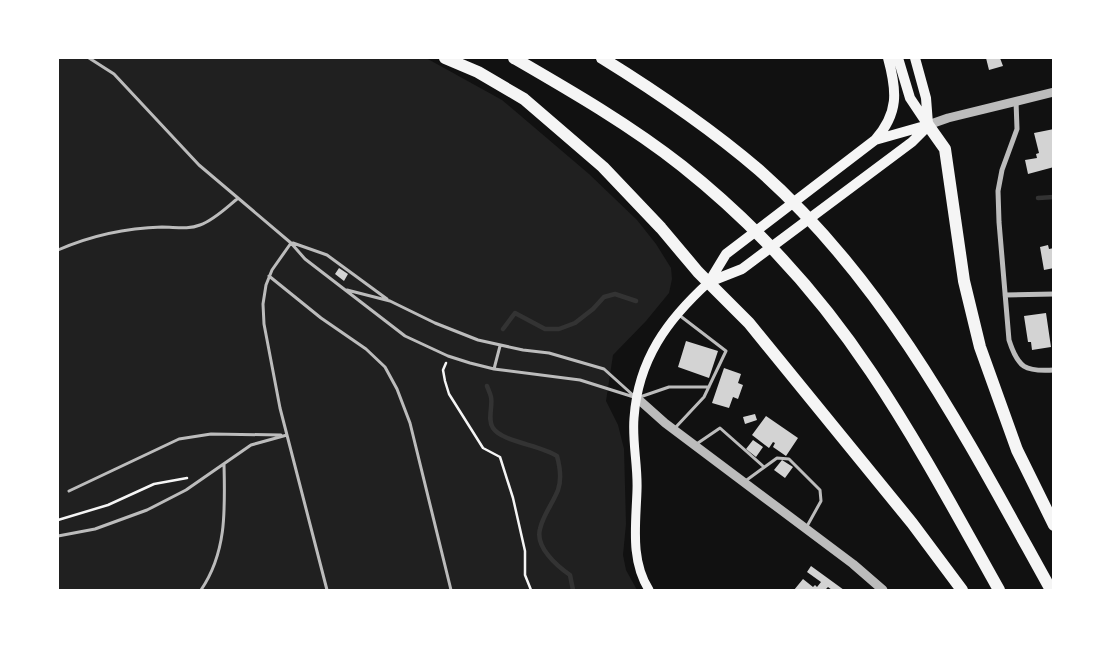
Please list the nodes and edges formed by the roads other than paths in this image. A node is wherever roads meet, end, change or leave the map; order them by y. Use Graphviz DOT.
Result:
graph roads {
  1 [pos="89,58"];
  2 [pos="445,58"];
  3 [pos="514,58"];
  4 [pos="602,58"];
  5 [pos="888,58"];
  6 [pos="898,58"];
  7 [pos="915,58"];
  8 [pos="1054,92"];
  9 [pos="1016,101"];
  10 [pos="928,125"];
  11 [pos="875,140"];
  12 [pos="237,199"];
  13 [pos="292,243"];
  14 [pos="58,250"];
  15 [pos="269,276"];
  16 [pos="709,282"];
  17 [pos="344,289"];
  18 [pos="1054,294"];
  19 [pos="1005,295"];
  20 [pos="390,301"];
  21 [pos="676,314"];
  22 [pos="500,346"];
  23 [pos="494,369"];
  24 [pos="1054,370"];
  25 [pos="709,387"];
  26 [pos="637,398"];
  27 [pos="673,430"];
  28 [pos="287,435"];
  29 [pos="695,446"];
  30 [pos="224,463"];
  31 [pos="764,467"];
  32 [pos="744,482"];
  33 [pos="69,490"];
  34 [pos="1054,525"];
  35 [pos="806,529"];
  36 [pos="58,536"];
  37 [pos="201,590"];
  38 [pos="327,590"];
  39 [pos="451,590"];
  40 [pos="649,590"];
  41 [pos="883,590"];
  42 [pos="962,590"];
  43 [pos="998,590"];
  44 [pos="1051,590"];
  1 -- 12 [label="lane"];
  2 -- 16 [label="highway"];
  3 -- 43 [label="highway"];
  4 -- 44 [label="highway"];
  5 -- 11 [label="main road"];
  6 -- 10 [label="main road"];
  7 -- 10 [label="main road"];
  8 -- 9 [label="street"];
  9 -- 10 [label="street"];
  9 -- 19 [label="street"];
  10 -- 11 [label="main road"];
  10 -- 16 [label="main road"];
  10 -- 34 [label="highway"];
  11 -- 16 [label="main road"];
  12 -- 13 [label="lane"];
  12 -- 14 [label="lane"];
  13 -- 15 [label="lane"];
  13 -- 17 [label="lane"];
  13 -- 20 [label="lane"];
  15 -- 28 [label="lane"];
  15 -- 39 [label="lane"];
  16 -- 21 [label="main road"];
  16 -- 42 [label="highway"];
  17 -- 20 [label="lane"];
  17 -- 23 [label="lane"];
  18 -- 19 [label="street"];
  19 -- 24 [label="street"];
  20 -- 22 [label="lane"];
  21 -- 25 [label="lane"];
  21 -- 26 [label="main road"];
  22 -- 23 [label="lane"];
  22 -- 26 [label="lane"];
  23 -- 26 [label="lane"];
  25 -- 26 [label="lane"];
  25 -- 27 [label="lane"];
  26 -- 27 [label="street"];
  26 -- 40 [label="main road"];
  27 -- 29 [label="street"];
  28 -- 30 [label="lane"];
  28 -- 33 [label="lane"];
  28 -- 38 [label="lane"];
  29 -- 31 [label="lane"];
  29 -- 32 [label="street"];
  30 -- 36 [label="lane"];
  30 -- 37 [label="lane"];
  31 -- 32 [label="lane"];
  31 -- 35 [label="lane"];
  32 -- 35 [label="street"];
  35 -- 41 [label="street"];
}
